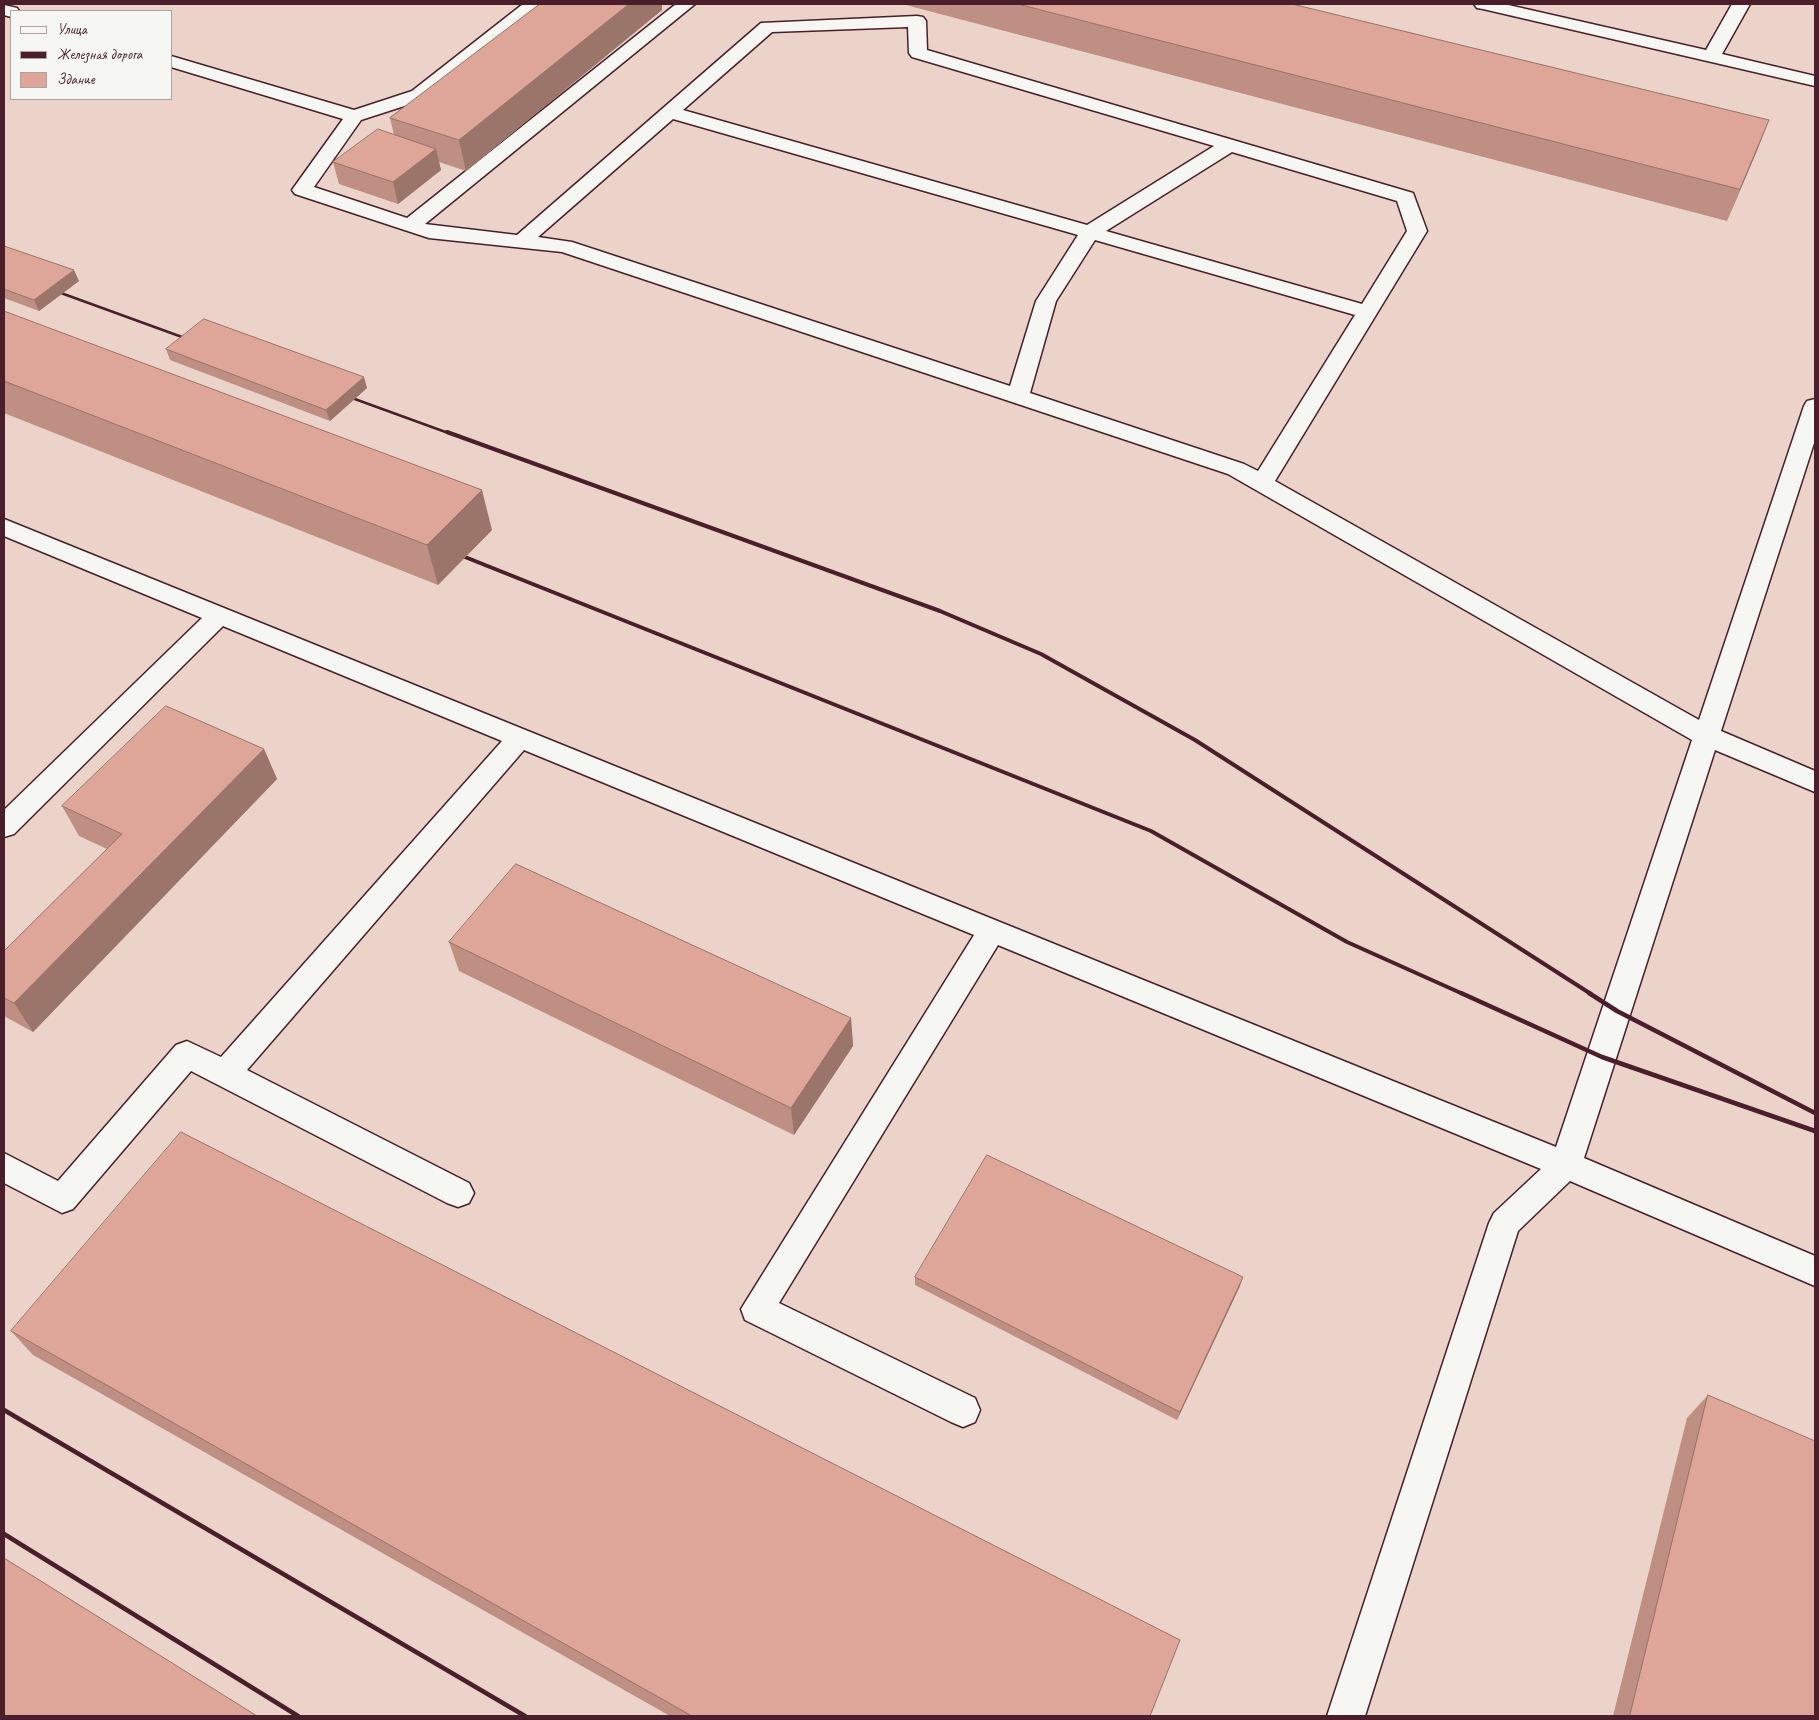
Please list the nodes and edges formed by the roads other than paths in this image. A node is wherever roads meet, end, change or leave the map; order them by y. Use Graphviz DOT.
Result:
graph roads {
  1 [pos="534,4"];
  2 [pos="686,4"];
  3 [pos="1483,4"];
  4 [pos="1741,4"];
  5 [pos="1711,57"];
  6 [pos="172,61"];
  7 [pos="1815,81"];
  8 [pos="670,112"];
  9 [pos="354,116"];
  10 [pos="1229,145"];
  11 [pos="410,226"];
  12 [pos="1090,232"];
  13 [pos="521,242"];
  14 [pos="1367,312"];
  15 [pos="1018,397"];
  16 [pos="1815,406"];
  17 [pos="1262,484"];
  18 [pos="4,527"];
  19 [pos="220,616"];
  20 [pos="1707,736"];
  21 [pos="520,738"];
  22 [pos="1815,782"];
  23 [pos="4,827"];
  24 [pos="992,930"];
  25 [pos="226,1073"];
  26 [pos="1566,1165"];
  27 [pos="4,1167"];
  28 [pos="458,1193"];
  29 [pos="1815,1272"];
  30 [pos="963,1410"];
  31 [pos="1349,1715"];
  1 -- 9 [label="lane"];
  2 -- 11 [label="lane"];
  3 -- 5 [label="lane"];
  4 -- 5 [label="lane"];
  5 -- 7 [label="lane"];
  6 -- 9 [label="lane"];
  8 -- 10 [label="lane"];
  8 -- 12 [label="lane"];
  8 -- 13 [label="lane"];
  9 -- 11 [label="lane"];
  10 -- 12 [label="lane"];
  10 -- 14 [label="lane"];
  11 -- 13 [label="lane"];
  12 -- 14 [label="lane"];
  12 -- 15 [label="lane"];
  13 -- 15 [label="lane"];
  14 -- 17 [label="lane"];
  15 -- 17 [label="lane"];
  16 -- 20 [label="lane"];
  17 -- 20 [label="lane"];
  18 -- 19 [label="lane"];
  19 -- 21 [label="lane"];
  19 -- 23 [label="lane"];
  20 -- 22 [label="lane"];
  20 -- 26 [label="lane"];
  21 -- 24 [label="lane"];
  21 -- 25 [label="lane"];
  24 -- 26 [label="lane"];
  24 -- 30 [label="lane"];
  25 -- 27 [label="lane"];
  25 -- 28 [label="lane"];
  26 -- 29 [label="lane"];
  26 -- 31 [label="lane"];
}
